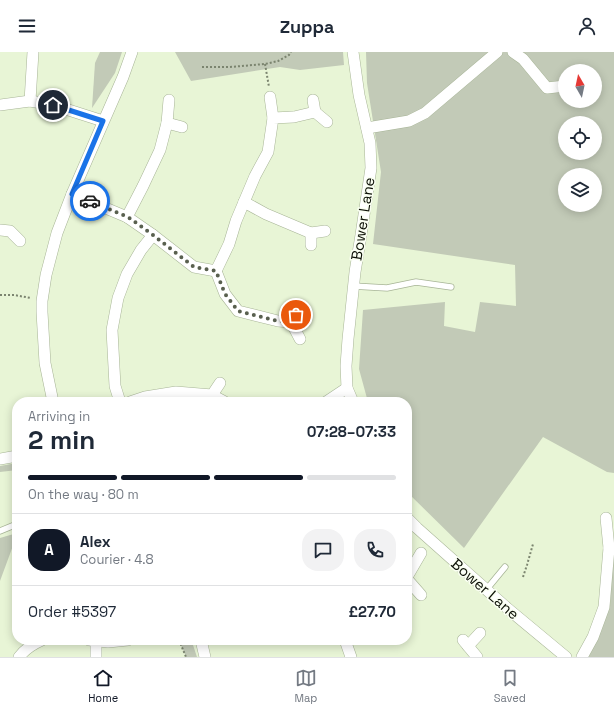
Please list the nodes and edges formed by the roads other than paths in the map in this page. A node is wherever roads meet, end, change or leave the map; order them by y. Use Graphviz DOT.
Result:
graph roads {
  1 [pos="33,52"];
  2 [pos="132,52"];
  3 [pos="353,52"];
  4 [pos="497,52"];
  5 [pos="513,52"];
  6 [pos="558,87"];
  7 [pos="270,97"];
  8 [pos="169,100"];
  9 [pos="313,100"];
  10 [pos="30,101"];
  11 [pos="0,104"];
  12 [pos="315,112"];
  13 [pos="273,118"];
  14 [pos="103,121"];
  15 [pos="327,122"];
  16 [pos="167,123"];
  17 [pos="182,127"];
  18 [pos="366,128"];
  19 [pos="72,194"];
  20 [pos="244,202"];
  21 [pos="128,217"];
  22 [pos="9,228"];
  23 [pos="325,231"];
  24 [pos="311,233"];
  25 [pos="153,235"];
  26 [pos="20,241"];
  27 [pos="311,245"];
  28 [pos="216,271"];
  29 [pos="353,286"];
  30 [pos="452,287"];
  31 [pos="302,308"];
  32 [pos="290,322"];
  33 [pos="300,339"];
  34 [pos="220,383"];
  35 [pos="347,388"];
  36 [pos="212,394"];
  37 [pos="52,397"];
  38 [pos="118,397"];
  39 [pos="150,397"];
  40 [pos="217,397"];
  41 [pos="334,397"];
  42 [pos="350,397"];
  43 [pos="12,457"];
  44 [pos="0,459"];
  45 [pos="606,518"];
  46 [pos="412,523"];
  47 [pos="12,526"];
  48 [pos="0,531"];
  49 [pos="611,549"];
  50 [pos="421,553"];
  51 [pos="505,567"];
  52 [pos="412,569"];
  53 [pos="412,584"];
  54 [pos="486,590"];
  55 [pos="421,595"];
  56 [pos="480,633"];
  57 [pos="32,645"];
  58 [pos="94,645"];
  59 [pos="202,645"];
  60 [pos="347,645"];
  61 [pos="19,657"];
  62 [pos="96,657"];
  63 [pos="206,657"];
  64 [pos="351,657"];
  65 [pos="477,657"];
  66 [pos="566,657"];
  67 [pos="582,657"];
  1 -- 10 [label="street"];
  2 -- 14 [label="street"];
  3 -- 18 [label="street, Bower Lane"];
  4 -- 18 [label="street"];
  5 -- 6 [label="street"];
  7 -- 13 [label="street"];
  8 -- 16 [label="street"];
  9 -- 12 [label="street"];
  10 -- 11 [label="street"];
  10 -- 14 [label="street"];
  12 -- 13 [label="street"];
  12 -- 15 [label="street"];
  13 -- 20 [label="street"];
  14 -- 19 [label="street"];
  16 -- 17 [label="street"];
  16 -- 21 [label="street"];
  18 -- 29 [label="street, Bower Lane"];
  19 -- 21 [label="street"];
  19 -- 37 [label="street"];
  20 -- 24 [label="street"];
  20 -- 28 [label="street"];
  21 -- 25 [label="street"];
  22 -- 26 [label="street"];
  23 -- 24 [label="street"];
  24 -- 27 [label="street"];
  25 -- 28 [label="street"];
  25 -- 38 [label="street"];
  28 -- 32 [label="street"];
  29 -- 30 [label="lane"];
  29 -- 35 [label="street, Bower Lane"];
  31 -- 32 [label="street"];
  32 -- 33 [label="street"];
  34 -- 36 [label="street"];
  35 -- 41 [label="street"];
  35 -- 42 [label="street, Bower Lane"];
  36 -- 39 [label="street"];
  36 -- 40 [label="street"];
  43 -- 44 [label="street"];
  45 -- 49 [label="street"];
  46 -- 54 [label="street, Bower Lane"];
  47 -- 48 [label="lane"];
  49 -- 67 [label="street"];
  50 -- 52 [label="street"];
  51 -- 54 [label="lane"];
  53 -- 55 [label="street"];
  54 -- 66 [label="street, Bower Lane"];
  56 -- 65 [label="street"];
  57 -- 61 [label="street"];
  58 -- 62 [label="street"];
  59 -- 63 [label="street"];
  60 -- 64 [label="street"];
}
